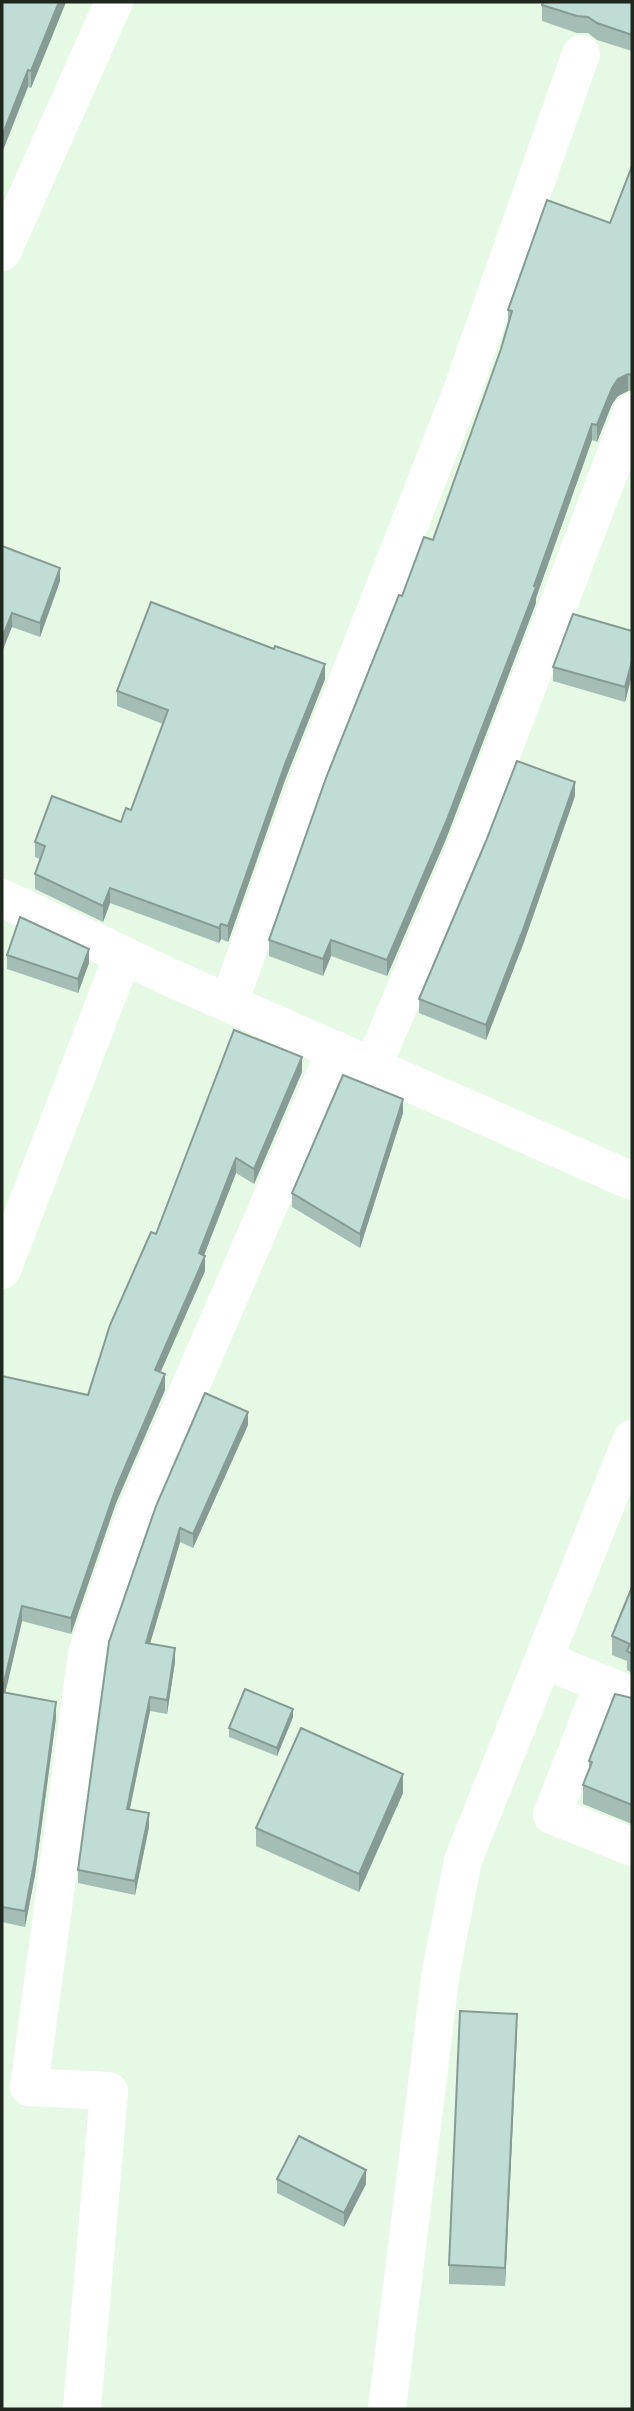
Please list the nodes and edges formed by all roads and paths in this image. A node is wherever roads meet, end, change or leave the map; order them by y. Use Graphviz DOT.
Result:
graph roads {
  1 [pos="114,2"];
  2 [pos="581,54"];
  3 [pos="2,252"];
  4 [pos="632,412"];
  5 [pos="5,909"];
  6 [pos="123,955"];
  7 [pos="229,1003"];
  8 [pos="335,1050"];
  9 [pos="373,1066"];
  10 [pos="632,1181"];
  11 [pos="2,1270"];
  12 [pos="632,1439"];
  13 [pos="544,1660"];
  14 [pos="617,1690"];
  15 [pos="632,1847"];
  16 [pos="82,2409"];
  17 [pos="387,2409"];
  1 -- 3 [label="street"];
  2 -- 7 [label="street"];
  4 -- 9 [label="street"];
  5 -- 6 [label="street"];
  6 -- 7 [label="street"];
  6 -- 11 [label="street"];
  7 -- 8 [label="street"];
  8 -- 9 [label="street"];
  8 -- 16 [label="street"];
  9 -- 10 [label="street"];
  12 -- 13 [label="street"];
  13 -- 14 [label="street"];
  13 -- 17 [label="street"];
  14 -- 15 [label="street"];
}
